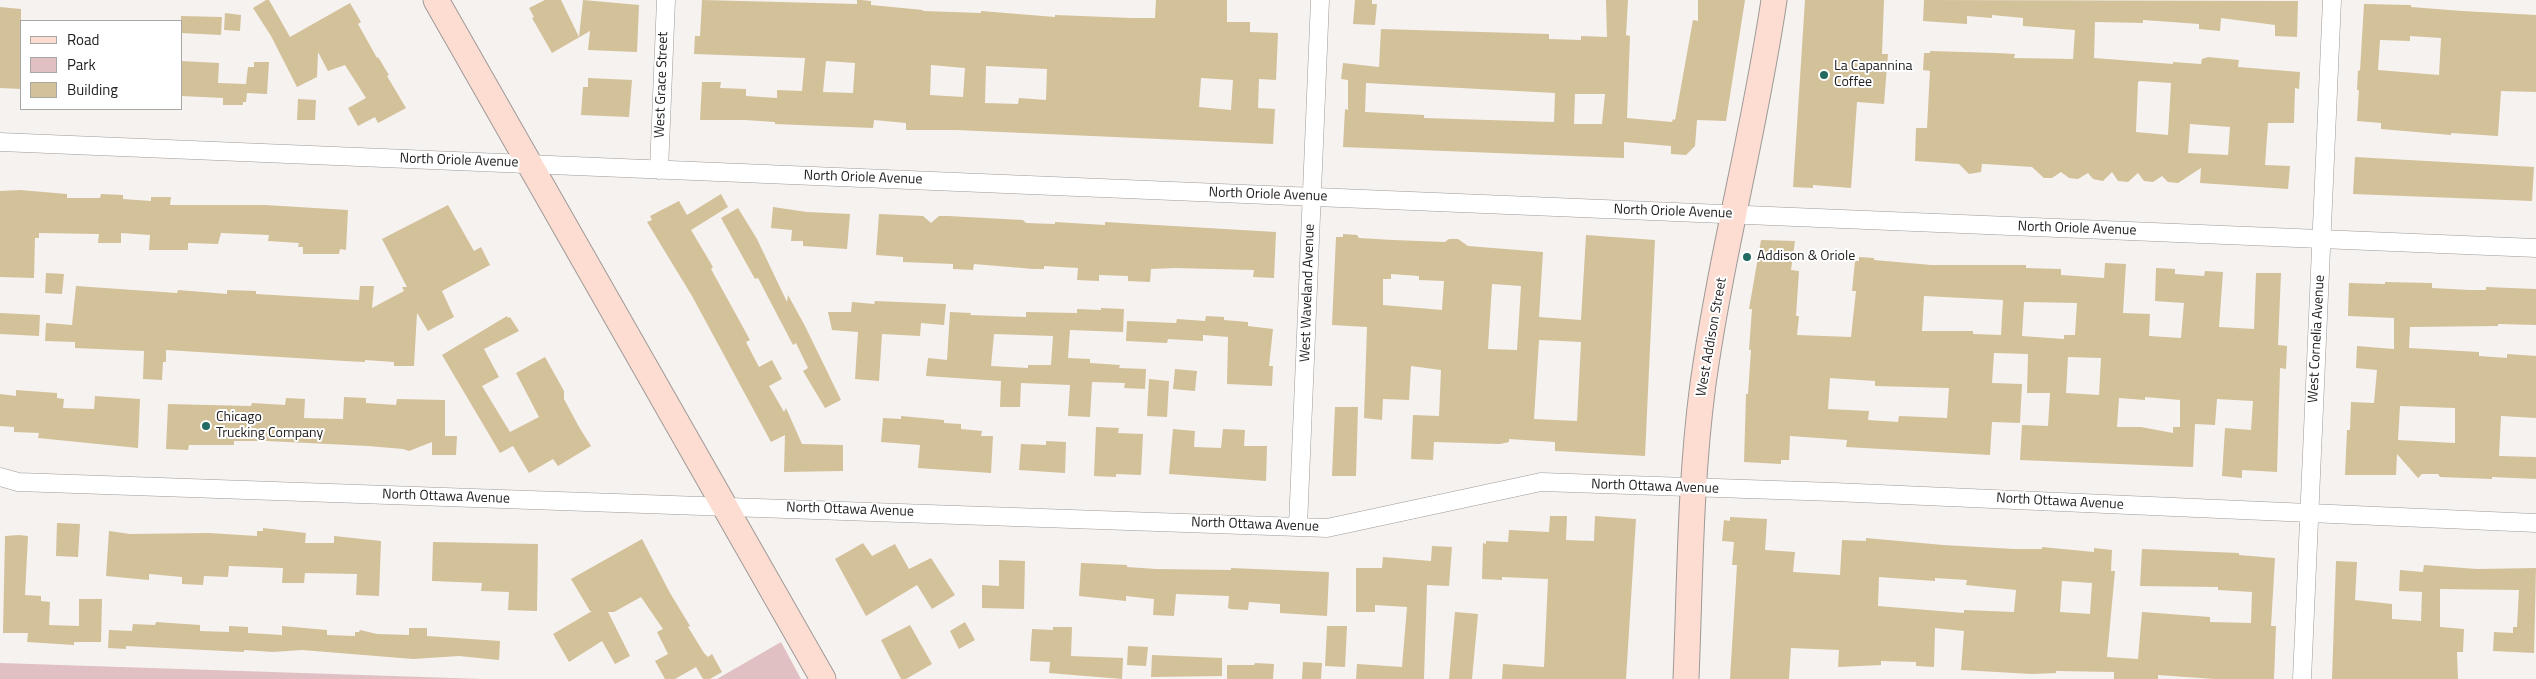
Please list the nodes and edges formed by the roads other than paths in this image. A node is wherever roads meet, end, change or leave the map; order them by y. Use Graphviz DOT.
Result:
graph roads {
  1 [pos="436,0"];
  2 [pos="666,0"];
  3 [pos="1320,0"];
  4 [pos="1774,0"];
  5 [pos="2332,0"];
  6 [pos="0,142"];
  7 [pos="528,164"];
  8 [pos="659,170"];
  9 [pos="1312,197"];
  10 [pos="1734,215"];
  11 [pos="2322,239"];
  12 [pos="2536,248"];
  13 [pos="0,477"];
  14 [pos="1693,489"];
  15 [pos="725,506"];
  16 [pos="2310,513"];
  17 [pos="2536,523"];
  18 [pos="1298,526"];
  19 [pos="823,679"];
  20 [pos="1686,679"];
  21 [pos="2302,679"];
  1 -- 7 [label="main road"];
  2 -- 8 [label="street, West Grace Street"];
  3 -- 9 [label="street, West Waveland Avenue"];
  4 -- 10 [label="main road, West Addison Street"];
  5 -- 11 [label="street, West Cornelia Avenue"];
  6 -- 7 [label="street, North Oriole Avenue"];
  7 -- 8 [label="street, North Oriole Avenue"];
  7 -- 15 [label="main road"];
  8 -- 9 [label="street, North Oriole Avenue"];
  9 -- 10 [label="street, North Oriole Avenue"];
  9 -- 18 [label="street, West Waveland Avenue"];
  10 -- 11 [label="street, North Oriole Avenue"];
  10 -- 14 [label="main road, West Addison Street"];
  11 -- 12 [label="street, North Oriole Avenue"];
  11 -- 16 [label="street, West Cornelia Avenue"];
  13 -- 15 [label="street, North Ottawa Avenue"];
  14 -- 16 [label="street, North Ottawa Avenue"];
  14 -- 18 [label="street, North Ottawa Avenue"];
  14 -- 20 [label="main road, West Addison Street"];
  15 -- 18 [label="street, North Ottawa Avenue"];
  15 -- 19 [label="main road"];
  16 -- 17 [label="street, North Ottawa Avenue"];
  16 -- 21 [label="street, West Cornelia Avenue"];
}
